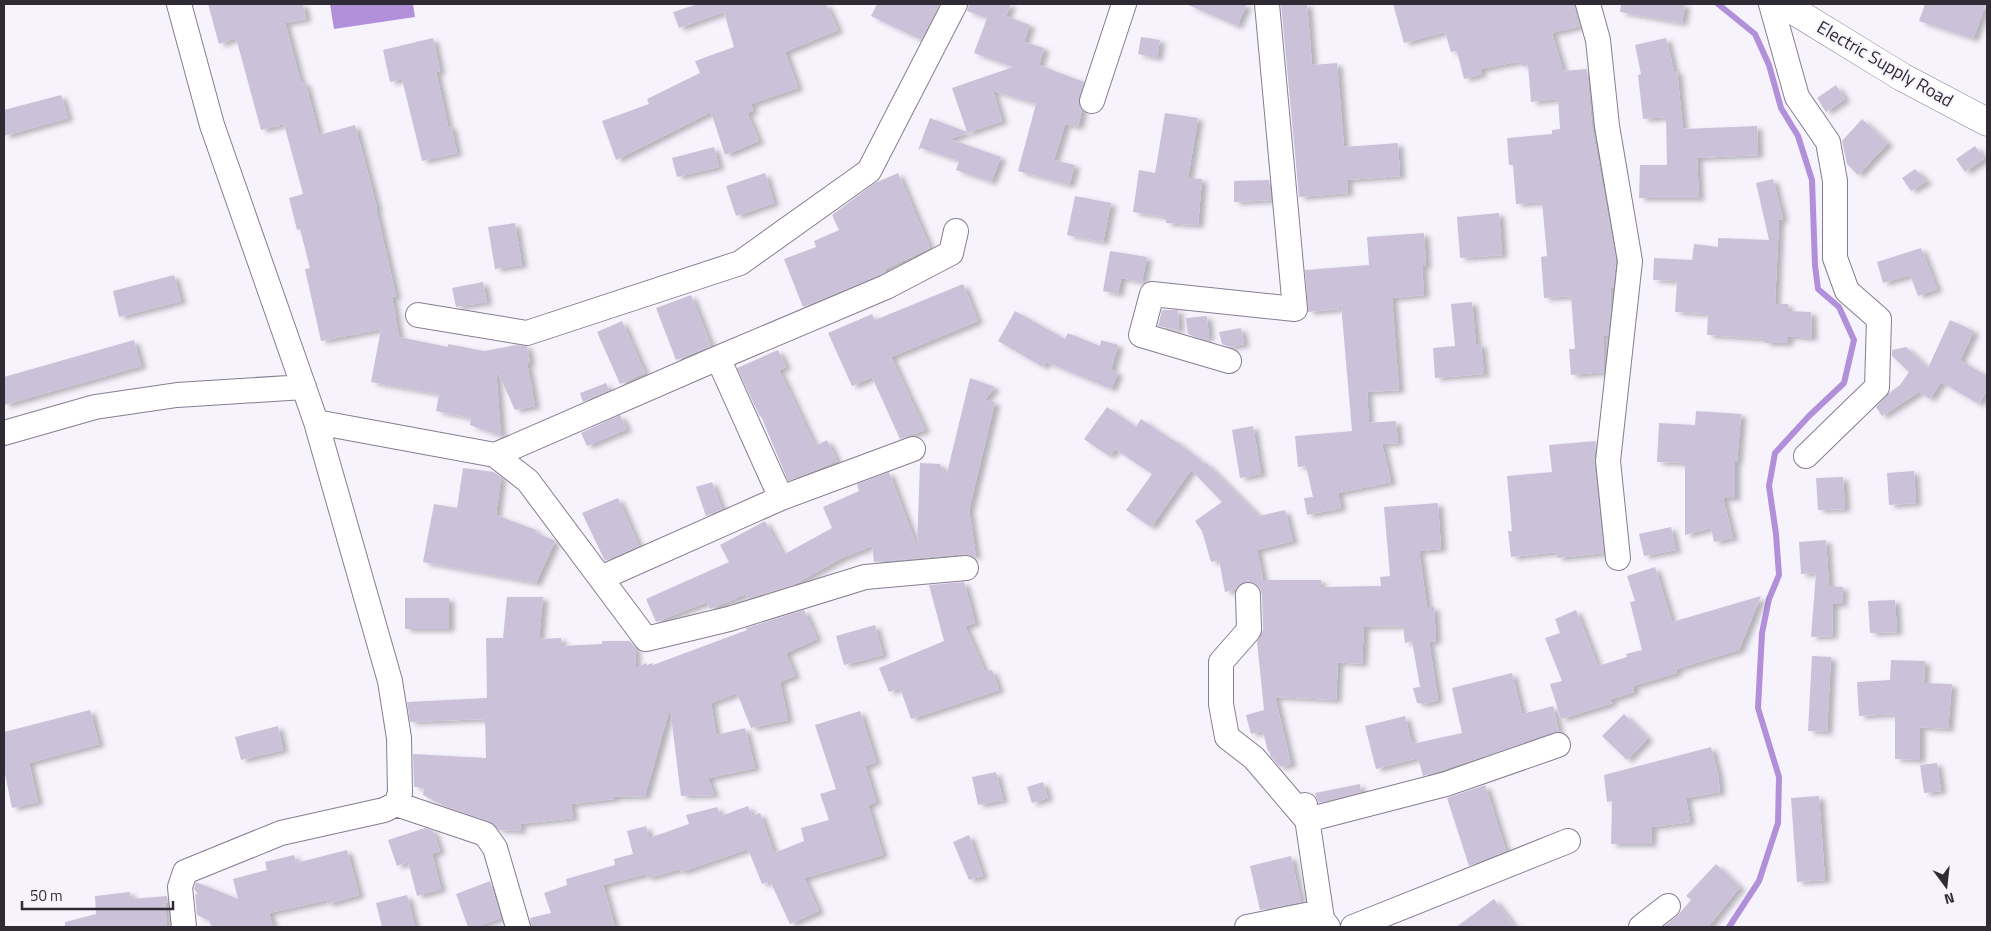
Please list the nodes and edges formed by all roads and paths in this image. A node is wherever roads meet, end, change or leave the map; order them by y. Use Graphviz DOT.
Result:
graph roads {
  1 [pos="179,4"];
  2 [pos="954,4"];
  3 [pos="1124,4"];
  4 [pos="1267,4"];
  5 [pos="1588,4"];
  6 [pos="1771,4"];
  7 [pos="1783,4"];
  8 [pos="1092,102"];
  9 [pos="1987,122"];
  10 [pos="956,231"];
  11 [pos="418,315"];
  12 [pos="718,358"];
  13 [pos="1229,361"];
  14 [pos="304,387"];
  15 [pos="316,422"];
  16 [pos="4,433"];
  17 [pos="913,449"];
  18 [pos="495,455"];
  19 [pos="1806,456"];
  20 [pos="781,498"];
  21 [pos="1618,558"];
  22 [pos="966,568"];
  23 [pos="601,578"];
  24 [pos="1248,595"];
  25 [pos="1558,745"];
  26 [pos="396,804"];
  27 [pos="1306,809"];
  28 [pos="1568,841"];
  29 [pos="1668,906"];
  30 [pos="1325,920"];
  31 [pos="184,927"];
  32 [pos="518,927"];
  33 [pos="1247,927"];
  34 [pos="1353,927"];
  35 [pos="1641,927"];
  1 -- 14 [label="street"];
  2 -- 11 [label="street"];
  3 -- 8 [label="street"];
  4 -- 13 [label="street"];
  5 -- 21 [label="street"];
  6 -- 19 [label="street"];
  7 -- 9 [label="main road, Electric Supply Road"];
  10 -- 12 [label="street"];
  12 -- 18 [label="street"];
  12 -- 20 [label="street"];
  14 -- 15 [label="street"];
  14 -- 16 [label="street"];
  15 -- 18 [label="street"];
  15 -- 26 [label="street"];
  17 -- 20 [label="street"];
  18 -- 23 [label="street"];
  20 -- 23 [label="street"];
  22 -- 23 [label="street"];
  24 -- 27 [label="street"];
  25 -- 27 [label="street"];
  26 -- 31 [label="street"];
  26 -- 32 [label="street"];
  27 -- 30 [label="street"];
  28 -- 34 [label="street"];
  29 -- 35 [label="street"];
  30 -- 33 [label="street"];
}
